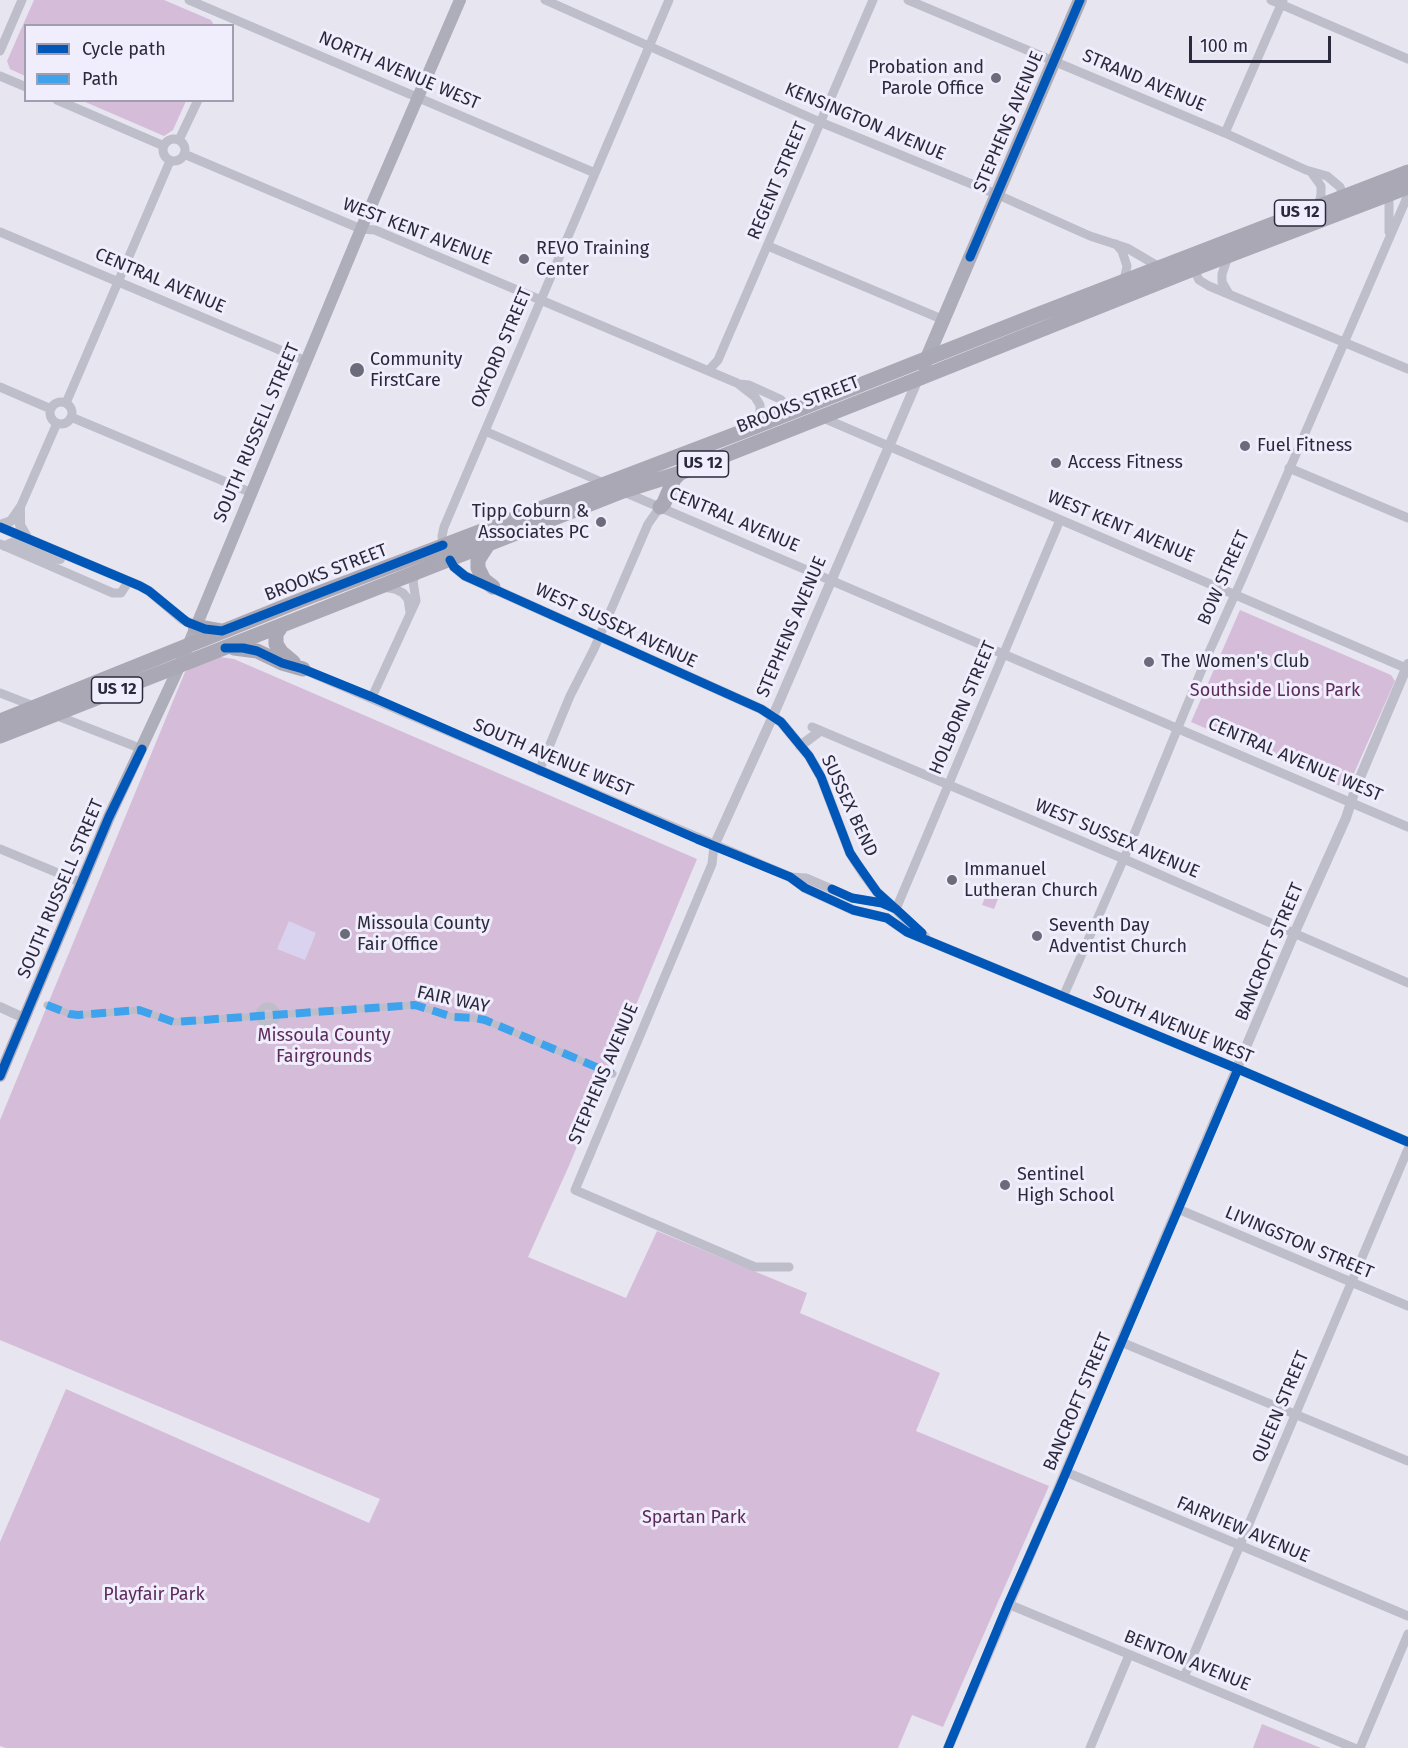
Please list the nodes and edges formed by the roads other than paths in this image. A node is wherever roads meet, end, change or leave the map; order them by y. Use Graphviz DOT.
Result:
graph roads {
  1 [pos="22,0"];
  2 [pos="189,0"];
  3 [pos="460,0"];
  4 [pos="544,0"];
  5 [pos="669,0"];
  6 [pos="873,0"];
  7 [pos="908,0"];
  8 [pos="1080,0"];
  9 [pos="1272,0"];
  10 [pos="1282,2"];
  11 [pos="231,22"];
  12 [pos="650,46"];
  13 [pos="0,51"];
  14 [pos="1408,58"];
  15 [pos="1053,60"];
  16 [pos="0,76"];
  17 [pos="24,86"];
  18 [pos="419,97"];
  19 [pos="62,102"];
  20 [pos="197,102"];
  21 [pos="820,122"];
  22 [pos="1225,133"];
  23 [pos="179,140"];
  24 [pos="164,146"];
  25 [pos="184,154"];
  26 [pos="170,160"];
  27 [pos="1311,172"];
  28 [pos="1408,172"];
  29 [pos="595,173"];
  30 [pos="1408,187"];
  31 [pos="1387,188"];
  32 [pos="996,194"];
  33 [pos="1408,195"];
  34 [pos="1346,204"];
  35 [pos="1318,206"];
  36 [pos="1404,213"];
  37 [pos="361,229"];
  38 [pos="0,232"];
  39 [pos="1389,241"];
  40 [pos="1114,243"];
  41 [pos="768,246"];
  42 [pos="1230,255"];
  43 [pos="1190,262"];
  44 [pos="1163,273"];
  45 [pos="1124,281"];
  46 [pos="119,282"];
  47 [pos="1230,296"];
  48 [pos="541,300"];
  49 [pos="944,320"];
  50 [pos="1344,342"];
  51 [pos="927,358"];
  52 [pos="306,361"];
  53 [pos="1408,369"];
  54 [pos="708,371"];
  55 [pos="918,379"];
  56 [pos="737,383"];
  57 [pos="0,387"];
  58 [pos="66,403"];
  59 [pos="51,409"];
  60 [pos="786,414"];
  61 [pos="71,417"];
  62 [pos="820,417"];
  63 [pos="57,423"];
  64 [pos="484,431"];
  65 [pos="744,431"];
  66 [pos="769,437"];
  67 [pos="888,447"];
  68 [pos="1289,468"];
  69 [pos="680,473"];
  70 [pos="606,484"];
  71 [pos="623,491"];
  72 [pos="252,493"];
  73 [pos="660,507"];
  74 [pos="20,508"];
  75 [pos="1408,518"];
  76 [pos="1060,519"];
  77 [pos="0,526"];
  78 [pos="28,540"];
  79 [pos="443,545"];
  80 [pos="487,546"];
  81 [pos="2,548"];
  82 [pos="76,560"];
  83 [pos="450,560"];
  84 [pos="417,572"];
  85 [pos="831,580"];
  86 [pos="128,582"];
  87 [pos="382,587"];
  88 [pos="493,587"];
  89 [pos="1235,594"];
  90 [pos="410,612"];
  91 [pos="195,626"];
  92 [pos="222,632"];
  93 [pos="278,633"];
  94 [pos="599,638"];
  95 [pos="188,645"];
  96 [pos="225,648"];
  97 [pos="1004,654"];
  98 [pos="180,665"];
  99 [pos="1408,667"];
  100 [pos="303,669"];
  101 [pos="0,693"];
  102 [pos="372,698"];
  103 [pos="36,707"];
  104 [pos="54,714"];
  105 [pos="773,716"];
  106 [pos="0,721"];
  107 [pos="1177,728"];
  108 [pos="816,729"];
  109 [pos="0,736"];
  110 [pos="800,746"];
  111 [pos="142,749"];
  112 [pos="539,771"];
  113 [pos="948,784"];
  114 [pos="1352,803"];
  115 [pos="1408,826"];
  116 [pos="714,846"];
  117 [pos="0,849"];
  118 [pos="1124,859"];
  119 [pos="790,877"];
  120 [pos="82,883"];
  121 [pos="896,909"];
  122 [pos="1294,934"];
  123 [pos="926,938"];
  124 [pos="1408,982"];
  125 [pos="1063,997"];
  126 [pos="46,1005"];
  127 [pos="0,1007"];
  128 [pos="24,1018"];
  129 [pos="1238,1069"];
  130 [pos="613,1074"];
  131 [pos="0,1076"];
  132 [pos="1408,1142"];
  133 [pos="1408,1149"];
  134 [pos="1178,1209"];
  135 [pos="789,1267"];
  136 [pos="1351,1283"];
  137 [pos="1408,1306"];
  138 [pos="1121,1342"];
  139 [pos="1295,1414"];
  140 [pos="1408,1461"];
  141 [pos="1066,1472"];
  142 [pos="1239,1546"];
  143 [pos="1008,1604"];
  144 [pos="1408,1616"];
  145 [pos="1408,1634"];
  146 [pos="1129,1655"];
  147 [pos="1184,1677"];
  148 [pos="948,1748"];
  149 [pos="1090,1748"];
  150 [pos="1354,1748"];
  151 [pos="1360,1748"];
  1 -- 13 [label="street"];
  2 -- 11 [label="street, NORTH AVENUE WEST"];
  3 -- 18 [label="main road, SOUTH RUSSELL STREET"];
  4 -- 12 [label="street, KENSINGTON AVENUE"];
  5 -- 12 [label="street, OXFORD STREET"];
  6 -- 21 [label="street, REGENT STREET"];
  7 -- 15 [label="street, STRAND AVENUE"];
  8 -- 15 [label="main road, STEPHENS AVENUE"];
  9 -- 10 [label="street"];
  10 -- 14 [label="street"];
  10 -- 22 [label="street"];
  11 -- 18 [label="street, NORTH AVENUE WEST"];
  12 -- 21 [label="street, KENSINGTON AVENUE"];
  12 -- 29 [label="street, OXFORD STREET"];
  15 -- 22 [label="street, STRAND AVENUE"];
  15 -- 32 [label="main road, STEPHENS AVENUE"];
  16 -- 17 [label="street"];
  18 -- 29 [label="street, NORTH AVENUE WEST"];
  18 -- 37 [label="main road, SOUTH RUSSELL STREET"];
  19 -- 24 [label="street"];
  20 -- 23 [label="street"];
  21 -- 32 [label="street, KENSINGTON AVENUE"];
  21 -- 41 [label="street, REGENT STREET"];
  22 -- 27 [label="street, STRAND AVENUE"];
  23 -- 24 [label="street"];
  23 -- 25 [label="street"];
  24 -- 26 [label="street"];
  25 -- 26 [label="street"];
  25 -- 37 [label="street, WEST KENT AVENUE"];
  26 -- 46 [label="street"];
  27 -- 34 [label="street, STRAND AVENUE"];
  27 -- 35 [label="street"];
  28 -- 31 [label="highway, BROOKS STREET / US 12"];
  29 -- 48 [label="street, OXFORD STREET"];
  30 -- 31 [label="highway, BROOKS STREET / US 12"];
  31 -- 34 [label="highway, BROOKS STREET / US 12"];
  31 -- 39 [label="street, BOW STREET"];
  32 -- 40 [label="street, KENSINGTON AVENUE"];
  32 -- 49 [label="main road, STEPHENS AVENUE"];
  33 -- 36 [label="street, BOW STREET"];
  34 -- 35 [label="highway, BROOKS STREET / US 12"];
  34 -- 42 [label="highway, BROOKS STREET / US 12"];
  35 -- 43 [label="highway, BROOKS STREET / US 12"];
  36 -- 39 [label="street, BOW STREET"];
  37 -- 48 [label="street, WEST KENT AVENUE"];
  37 -- 52 [label="main road, SOUTH RUSSELL STREET"];
  38 -- 46 [label="street, CENTRAL AVENUE"];
  39 -- 50 [label="street, BOW STREET"];
  40 -- 44 [label="street, KENSINGTON AVENUE"];
  40 -- 45 [label="street"];
  41 -- 49 [label="street"];
  41 -- 54 [label="street, REGENT STREET"];
  42 -- 43 [label="highway, BROOKS STREET / US 12"];
  42 -- 47 [label="street"];
  43 -- 44 [label="highway, BROOKS STREET / US 12"];
  43 -- 47 [label="street"];
  44 -- 45 [label="highway, BROOKS STREET / US 12"];
  44 -- 55 [label="highway, BROOKS STREET / US 12"];
  45 -- 51 [label="highway, BROOKS STREET / US 12"];
  46 -- 52 [label="street, CENTRAL AVENUE"];
  46 -- 58 [label="street"];
  47 -- 50 [label="street"];
  48 -- 54 [label="street, WEST KENT AVENUE"];
  48 -- 64 [label="street, OXFORD STREET"];
  49 -- 51 [label="main road, STEPHENS AVENUE"];
  50 -- 53 [label="street"];
  50 -- 68 [label="street, BOW STREET"];
  51 -- 55 [label="main road, STEPHENS AVENUE"];
  51 -- 60 [label="highway, BROOKS STREET / US 12"];
  52 -- 72 [label="main road, SOUTH RUSSELL STREET"];
  54 -- 56 [label="street, WEST KENT AVENUE"];
  55 -- 62 [label="highway, BROOKS STREET / US 12"];
  55 -- 67 [label="street, STEPHENS AVENUE"];
  56 -- 60 [label="street, WEST KENT AVENUE"];
  56 -- 65 [label="street, WEST KENT AVENUE"];
  57 -- 59 [label="street"];
  58 -- 59 [label="street"];
  58 -- 61 [label="street"];
  59 -- 63 [label="street"];
  60 -- 65 [label="highway, BROOKS STREET / US 12"];
  60 -- 66 [label="highway"];
  61 -- 63 [label="street"];
  61 -- 72 [label="street"];
  62 -- 66 [label="highway, BROOKS STREET / US 12"];
  62 -- 67 [label="street, WEST KENT AVENUE"];
  63 -- 74 [label="street"];
  64 -- 70 [label="street, CENTRAL AVENUE"];
  64 -- 79 [label="street, OXFORD STREET"];
  65 -- 70 [label="highway, BROOKS STREET / US 12"];
  66 -- 69 [label="highway, BROOKS STREET / US 12"];
  67 -- 76 [label="street, WEST KENT AVENUE"];
  67 -- 85 [label="street, STEPHENS AVENUE"];
  68 -- 75 [label="street"];
  68 -- 89 [label="street, BOW STREET"];
  69 -- 71 [label="highway, BROOKS STREET / US 12"];
  69 -- 73 [label="highway"];
  70 -- 71 [label="street, CENTRAL AVENUE"];
  70 -- 79 [label="highway, BROOKS STREET / US 12"];
  71 -- 73 [label="street, CENTRAL AVENUE"];
  71 -- 80 [label="highway, BROOKS STREET / US 12"];
  72 -- 91 [label="main road, SOUTH RUSSELL STREET"];
  73 -- 85 [label="street, CENTRAL AVENUE"];
  73 -- 94 [label="street"];
  74 -- 77 [label="street"];
  74 -- 78 [label="street"];
  76 -- 89 [label="street, WEST KENT AVENUE"];
  76 -- 97 [label="street, HOLBORN STREET"];
  77 -- 78 [label="street"];
  78 -- 82 [label="street"];
  79 -- 83 [label="street, WEST SUSSEX AVENUE"];
  79 -- 92 [label="highway, BROOKS STREET / US 12"];
  80 -- 83 [label="highway, BROOKS STREET / US 12"];
  80 -- 88 [label="highway"];
  81 -- 82 [label="street"];
  81 -- 86 [label="street"];
  82 -- 86 [label="street"];
  83 -- 84 [label="highway, BROOKS STREET / US 12"];
  83 -- 88 [label="street, WEST SUSSEX AVENUE"];
  84 -- 87 [label="highway, BROOKS STREET / US 12"];
  84 -- 90 [label="street"];
  85 -- 97 [label="street, CENTRAL AVENUE"];
  85 -- 105 [label="street, STEPHENS AVENUE"];
  86 -- 91 [label="street"];
  87 -- 90 [label="street"];
  87 -- 93 [label="highway, BROOKS STREET / US 12"];
  88 -- 94 [label="street, WEST SUSSEX AVENUE"];
  89 -- 99 [label="street, WEST KENT AVENUE"];
  89 -- 107 [label="street, BOW STREET"];
  90 -- 102 [label="street"];
  91 -- 92 [label="highway"];
  91 -- 95 [label="main road, SOUTH RUSSELL STREET"];
  92 -- 95 [label="highway, BROOKS STREET / US 12"];
  93 -- 96 [label="highway, BROOKS STREET / US 12"];
  93 -- 100 [label="highway"];
  94 -- 105 [label="street, WEST SUSSEX AVENUE"];
  94 -- 112 [label="street"];
  95 -- 98 [label="main road, SOUTH RUSSELL STREET"];
  95 -- 103 [label="highway, BROOKS STREET / US 12"];
  96 -- 98 [label="highway, BROOKS STREET / US 12"];
  96 -- 100 [label="highway"];
  97 -- 107 [label="street, CENTRAL AVENUE WEST"];
  97 -- 113 [label="street, HOLBORN STREET"];
  98 -- 104 [label="highway, BROOKS STREET / US 12"];
  98 -- 111 [label="main road, SOUTH RUSSELL STREET"];
  99 -- 114 [label="street, BANCROFT STREET"];
  100 -- 102 [label="street, SOUTH AVENUE WEST"];
  101 -- 103 [label="street"];
  102 -- 112 [label="street, SOUTH AVENUE WEST"];
  103 -- 106 [label="highway, BROOKS STREET / US 12"];
  104 -- 109 [label="highway, BROOKS STREET / US 12"];
  104 -- 111 [label="street"];
  105 -- 110 [label="street, SUSSEX BEND"];
  105 -- 116 [label="street, STEPHENS AVENUE"];
  107 -- 114 [label="street, CENTRAL AVENUE WEST"];
  107 -- 118 [label="street, BOW STREET"];
  108 -- 110 [label="street"];
  108 -- 113 [label="street, WEST SUSSEX AVENUE"];
  110 -- 121 [label="street, SUSSEX BEND"];
  111 -- 120 [label="main road, SOUTH RUSSELL STREET"];
  112 -- 116 [label="street, SOUTH AVENUE WEST"];
  113 -- 118 [label="street, WEST SUSSEX AVENUE"];
  113 -- 121 [label="street, HOLBORN STREET"];
  114 -- 115 [label="street, CENTRAL AVENUE WEST"];
  114 -- 122 [label="street, BANCROFT STREET"];
  116 -- 119 [label="street, SOUTH AVENUE WEST"];
  116 -- 135 [label="street, STEPHENS AVENUE"];
  117 -- 120 [label="street"];
  118 -- 122 [label="street, WEST SUSSEX AVENUE"];
  118 -- 125 [label="street, BOW STREET"];
  119 -- 121 [label="street, SOUTH AVENUE WEST"];
  119 -- 123 [label="street, SOUTH AVENUE WEST"];
  120 -- 128 [label="main road, SOUTH RUSSELL STREET"];
  121 -- 123 [label="street, SOUTH AVENUE WEST"];
  122 -- 124 [label="street, WEST SUSSEX AVENUE"];
  122 -- 129 [label="street, BANCROFT STREET"];
  123 -- 125 [label="street, SOUTH AVENUE WEST"];
  125 -- 129 [label="street, SOUTH AVENUE WEST"];
  126 -- 130 [label="street, FAIR WAY"];
  127 -- 128 [label="street"];
  128 -- 131 [label="main road, SOUTH RUSSELL STREET"];
  129 -- 132 [label="street, SOUTH AVENUE WEST"];
  129 -- 134 [label="street, BANCROFT STREET"];
  133 -- 136 [label="street, QUEEN STREET"];
  134 -- 136 [label="street, LIVINGSTON STREET"];
  134 -- 138 [label="street, BANCROFT STREET"];
  136 -- 137 [label="street, LIVINGSTON STREET"];
  136 -- 139 [label="street, QUEEN STREET"];
  138 -- 139 [label="street"];
  138 -- 141 [label="street, BANCROFT STREET"];
  139 -- 140 [label="street"];
  139 -- 142 [label="street, QUEEN STREET"];
  141 -- 142 [label="street, FAIRVIEW AVENUE"];
  141 -- 143 [label="street, BANCROFT STREET"];
  142 -- 144 [label="street, FAIRVIEW AVENUE"];
  142 -- 147 [label="street, QUEEN STREET"];
  143 -- 146 [label="street, BENTON AVENUE"];
  143 -- 148 [label="street, BANCROFT STREET"];
  145 -- 151 [label="street"];
  146 -- 147 [label="street, BENTON AVENUE"];
  146 -- 149 [label="street"];
  147 -- 150 [label="street, BENTON AVENUE"];
}
